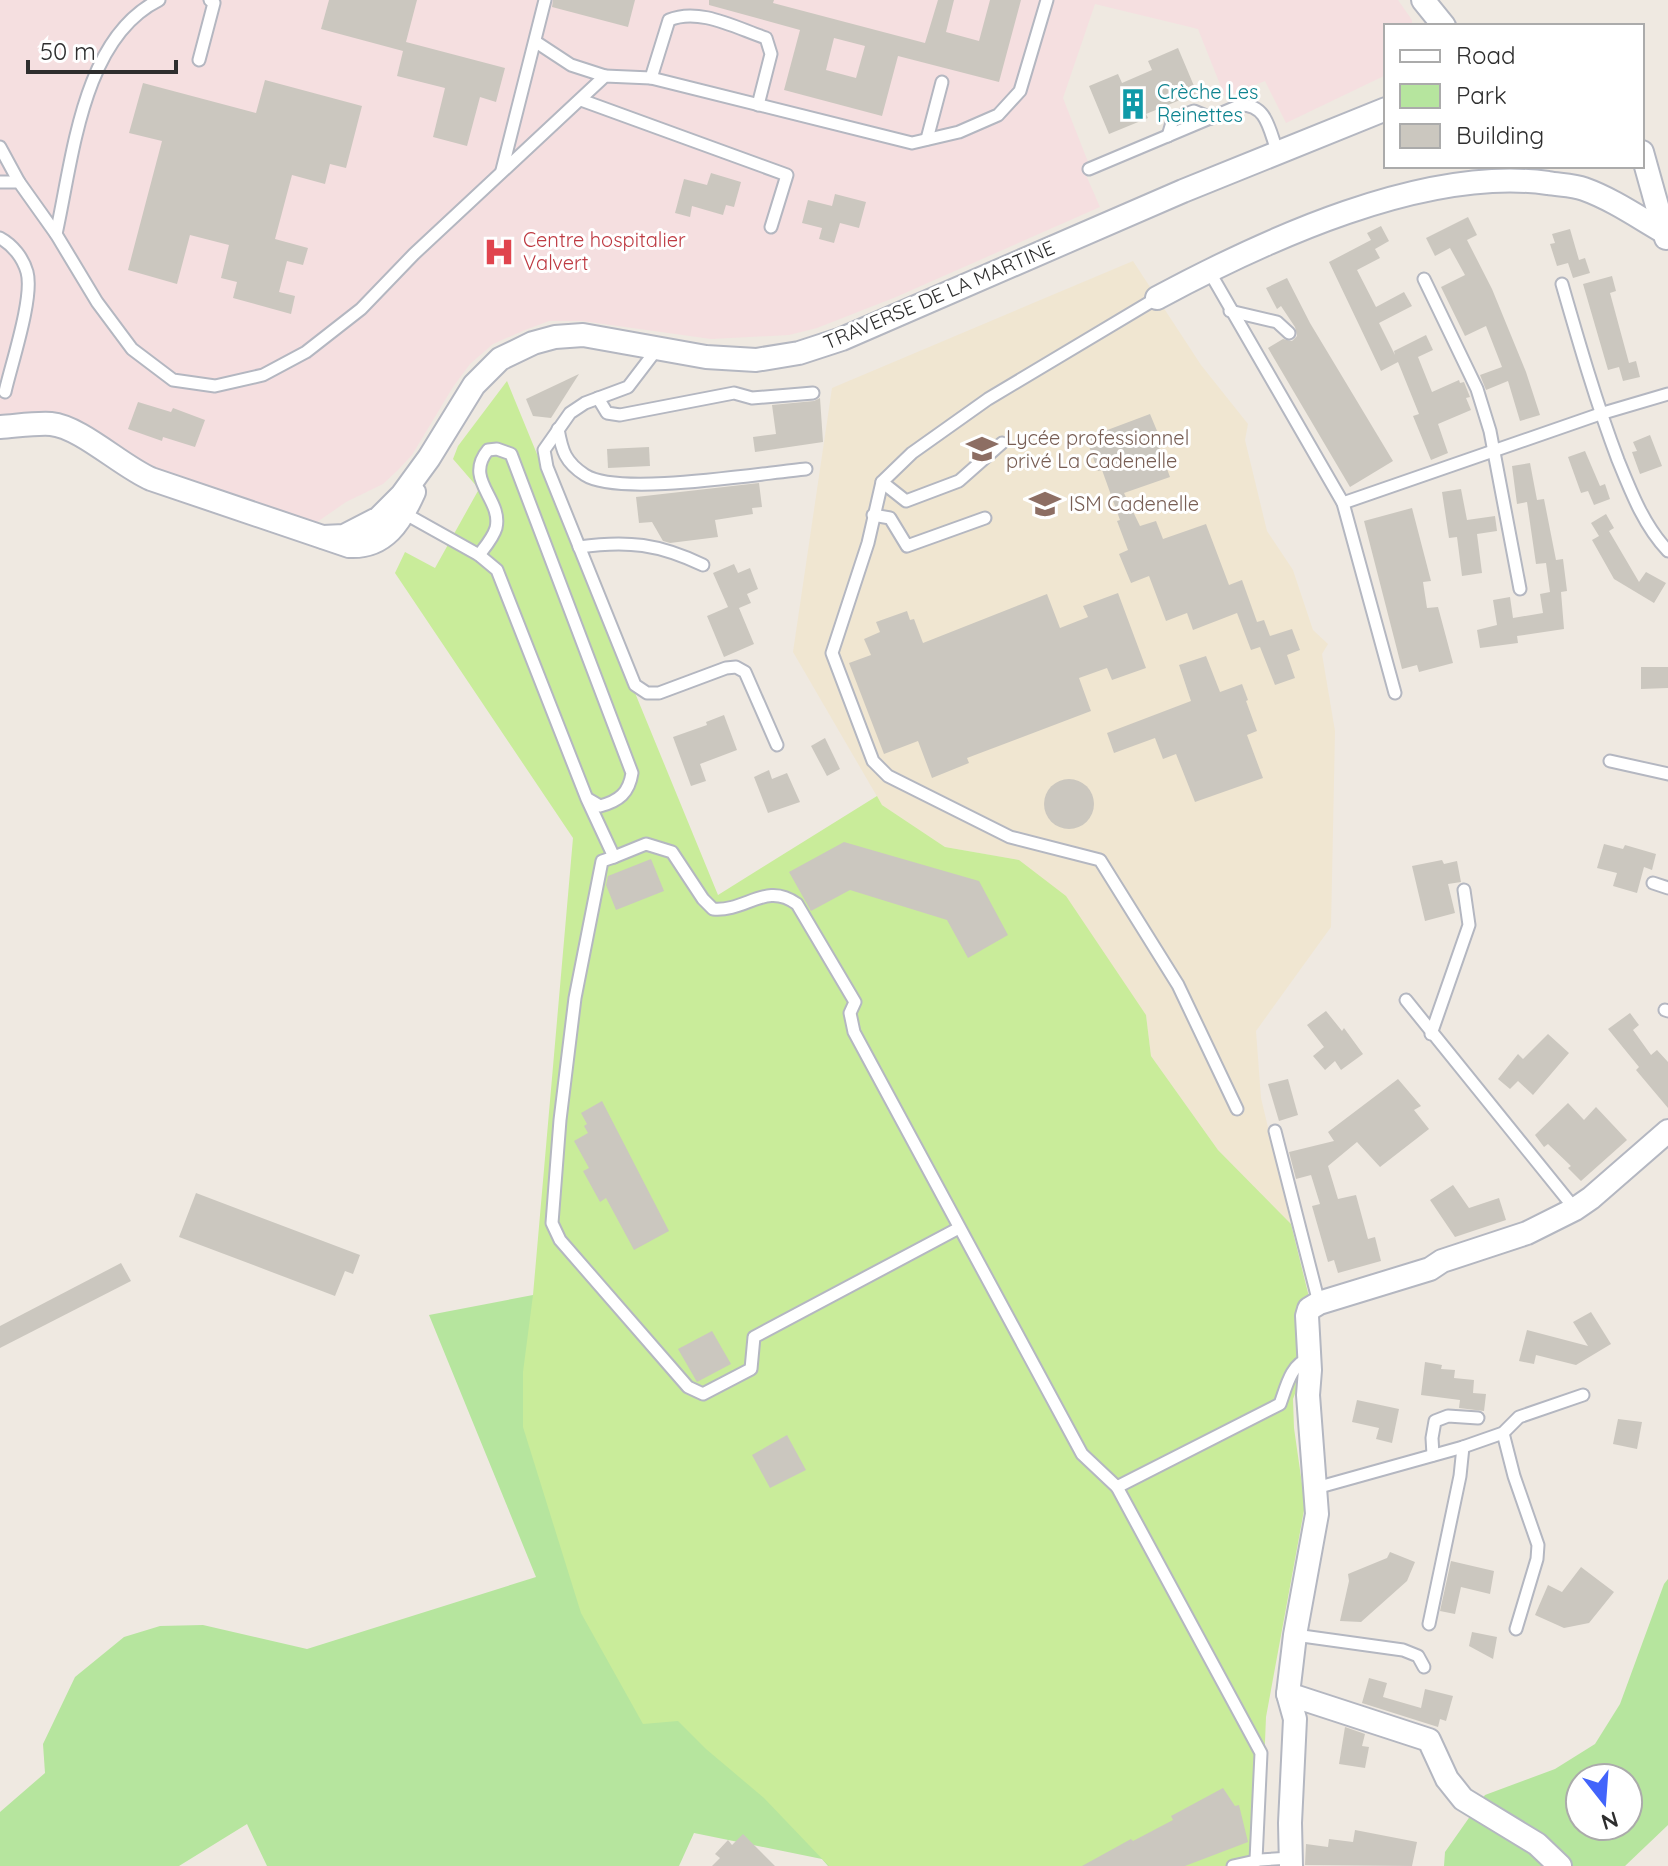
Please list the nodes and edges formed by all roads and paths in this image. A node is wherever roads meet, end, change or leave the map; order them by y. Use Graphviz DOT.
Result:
graph roads {
  1 [pos="159,0"];
  2 [pos="210,0"];
  3 [pos="545,0"];
  4 [pos="1047,0"];
  5 [pos="1423,0"];
  6 [pos="1441,24"];
  7 [pos="536,42"];
  8 [pos="199,60"];
  9 [pos="605,76"];
  10 [pos="651,78"];
  11 [pos="942,82"];
  12 [pos="581,100"];
  13 [pos="758,105"];
  14 [pos="1384,110"];
  15 [pos="927,139"];
  16 [pos="0,147"];
  17 [pos="1278,153"];
  18 [pos="1644,156"];
  19 [pos="1089,169"];
  20 [pos="502,171"];
  21 [pos="0,182"];
  22 [pos="19,182"];
  23 [pos="1661,187"];
  24 [pos="1608,200"];
  25 [pos="771,227"];
  26 [pos="56,234"];
  27 [pos="0,238"];
  28 [pos="1666,239"];
  29 [pos="1209,271"];
  30 [pos="1424,279"];
  31 [pos="1562,284"];
  32 [pos="1157,298"];
  33 [pos="1230,311"];
  34 [pos="1289,333"];
  35 [pos="657,349"];
  36 [pos="5,392"];
  37 [pos="813,393"];
  38 [pos="1668,394"];
  39 [pos="598,398"];
  40 [pos="1600,414"];
  41 [pos="0,427"];
  42 [pos="558,429"];
  43 [pos="1002,443"];
  44 [pos="1494,453"];
  45 [pos="806,469"];
  46 [pos="882,482"];
  47 [pos="1343,503"];
  48 [pos="398,509"];
  49 [pos="873,515"];
  50 [pos="985,518"];
  51 [pos="579,547"];
  52 [pos="1668,551"];
  53 [pos="479,555"];
  54 [pos="703,565"];
  55 [pos="1520,589"];
  56 [pos="1395,693"];
  57 [pos="777,745"];
  58 [pos="1610,761"];
  59 [pos="1668,774"];
  60 [pos="587,799"];
  61 [pos="614,857"];
  62 [pos="1653,883"];
  63 [pos="1668,888"];
  64 [pos="1464,890"];
  65 [pos="1406,1000"];
  66 [pos="1431,1034"];
  67 [pos="1237,1109"];
  68 [pos="1275,1131"];
  69 [pos="1665,1136"];
  70 [pos="1575,1209"];
  71 [pos="959,1228"];
  72 [pos="1319,1303"];
  73 [pos="1309,1359"];
  74 [pos="1583,1395"];
  75 [pos="1478,1418"];
  76 [pos="1503,1433"];
  77 [pos="1463,1447"];
  78 [pos="1433,1455"];
  79 [pos="1117,1487"];
  80 [pos="1316,1488"];
  81 [pos="1429,1624"];
  82 [pos="1516,1629"];
  83 [pos="1295,1635"];
  84 [pos="1424,1667"];
  85 [pos="1288,1694"];
  86 [pos="1256,1860"];
  87 [pos="1291,1862"];
  88 [pos="1233,1866"];
  89 [pos="1560,1866"];
  1 -- 26 [label="lane"];
  2 -- 8 [label="lane"];
  3 -- 7 [label="lane"];
  4 -- 15 [label="lane"];
  5 -- 6 [label="street"];
  7 -- 9 [label="lane"];
  7 -- 20 [label="lane"];
  9 -- 10 [label="lane"];
  9 -- 12 [label="lane"];
  10 -- 13 [label="lane"];
  10 -- 13 [label="lane"];
  11 -- 15 [label="lane"];
  12 -- 20 [label="lane"];
  12 -- 25 [label="lane"];
  13 -- 15 [label="lane"];
  14 -- 17 [label="street, TRAVERSE DE LA MARTINE"];
  16 -- 22 [label="lane"];
  17 -- 19 [label="lane"];
  17 -- 35 [label="street, TRAVERSE DE LA MARTINE"];
  18 -- 23 [label="street"];
  20 -- 26 [label="lane"];
  21 -- 22 [label="lane"];
  22 -- 26 [label="lane"];
  23 -- 24 [label="street"];
  23 -- 28 [label="street"];
  24 -- 28 [label="street"];
  24 -- 29 [label="street"];
  27 -- 36 [label="lane"];
  29 -- 32 [label="street"];
  29 -- 33 [label="lane"];
  30 -- 44 [label="lane"];
  31 -- 40 [label="lane"];
  32 -- 46 [label="lane"];
  33 -- 34 [label="lane"];
  33 -- 47 [label="lane"];
  35 -- 39 [label="lane"];
  35 -- 48 [label="street, TRAVERSE DE LA MARTINE"];
  37 -- 39 [label="lane"];
  38 -- 40 [label="lane"];
  39 -- 42 [label="lane"];
  40 -- 44 [label="lane"];
  40 -- 52 [label="lane"];
  41 -- 48 [label="street, TRAVERSE DE LA MARTINE"];
  42 -- 45 [label="lane"];
  42 -- 51 [label="lane"];
  43 -- 46 [label="lane"];
  44 -- 47 [label="lane"];
  44 -- 55 [label="lane"];
  46 -- 49 [label="lane"];
  47 -- 56 [label="lane"];
  48 -- 53 [label="lane"];
  49 -- 50 [label="lane"];
  49 -- 67 [label="lane"];
  51 -- 54 [label="lane"];
  51 -- 57 [label="lane"];
  53 -- 60 [label="lane"];
  53 -- 60 [label="lane"];
  58 -- 59 [label="lane"];
  60 -- 61 [label="lane"];
  61 -- 71 [label="lane"];
  61 -- 71 [label="lane"];
  62 -- 63 [label="lane"];
  64 -- 66 [label="lane"];
  65 -- 66 [label="lane"];
  66 -- 70 [label="lane"];
  68 -- 72 [label="lane"];
  69 -- 70 [label="street"];
  70 -- 72 [label="street"];
  71 -- 79 [label="lane"];
  72 -- 73 [label="street"];
  73 -- 79 [label="lane"];
  73 -- 80 [label="street"];
  74 -- 76 [label="lane"];
  75 -- 78 [label="lane"];
  76 -- 77 [label="lane"];
  76 -- 82 [label="lane"];
  77 -- 78 [label="lane"];
  77 -- 81 [label="lane"];
  78 -- 80 [label="lane"];
  79 -- 86 [label="lane"];
  80 -- 83 [label="street"];
  83 -- 84 [label="lane"];
  83 -- 85 [label="street"];
  85 -- 87 [label="street"];
  85 -- 89 [label="street"];
  86 -- 87 [label="lane"];
  86 -- 88 [label="lane"];
}
